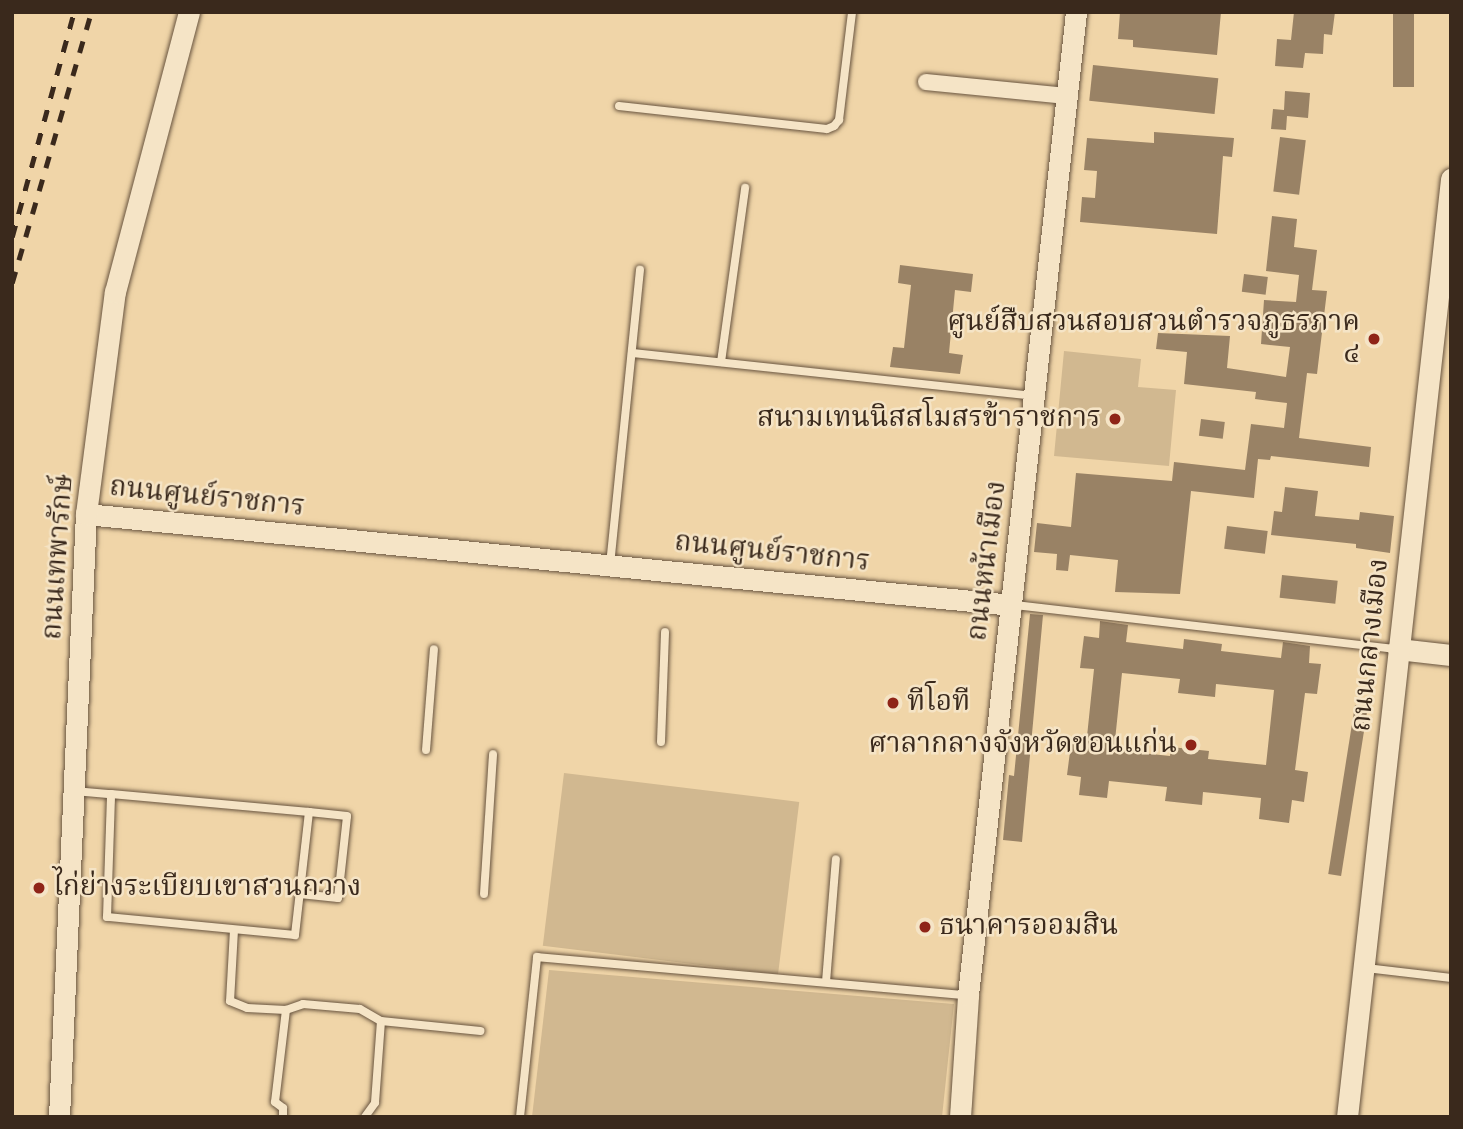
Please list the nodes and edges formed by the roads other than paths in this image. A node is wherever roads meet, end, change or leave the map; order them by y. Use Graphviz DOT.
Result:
graph roads {
  1 [pos="189,12"];
  2 [pos="852,12"];
  3 [pos="1076,12"];
  4 [pos="926,82"];
  5 [pos="1066,96"];
  6 [pos="619,106"];
  7 [pos="1451,179"];
  8 [pos="745,188"];
  9 [pos="640,270"];
  10 [pos="632,353"];
  11 [pos="721,362"];
  12 [pos="1035,397"];
  13 [pos="86,514"];
  14 [pos="610,565"];
  15 [pos="1012,605"];
  16 [pos="665,632"];
  17 [pos="434,649"];
  18 [pos="1398,649"];
  19 [pos="1451,655"];
  20 [pos="661,742"];
  21 [pos="426,750"];
  22 [pos="493,754"];
  23 [pos="74,791"];
  24 [pos="111,794"];
  25 [pos="309,812"];
  26 [pos="836,859"];
  27 [pos="300,894"];
  28 [pos="484,894"];
  29 [pos="233,930"];
  30 [pos="1366,968"];
  31 [pos="1451,978"];
  32 [pos="826,982"];
  33 [pos="968,995"];
  34 [pos="286,1010"];
  35 [pos="382,1021"];
  36 [pos="481,1031"];
  37 [pos="60,1117"];
  38 [pos="283,1117"];
  39 [pos="365,1117"];
  40 [pos="520,1117"];
  41 [pos="960,1117"];
  42 [pos="1347,1117"];
  1 -- 13 [label="street, ถนนเทพารักษ์"];
  2 -- 6 [label="lane"];
  3 -- 5 [label="street, ถนนหน้าเมือง"];
  4 -- 5 [label="street"];
  5 -- 12 [label="street, ถนนหน้าเมือง"];
  7 -- 18 [label="street, ถนนกลางเมือง"];
  8 -- 11 [label="lane"];
  9 -- 10 [label="lane"];
  10 -- 11 [label="lane"];
  10 -- 14 [label="lane"];
  11 -- 12 [label="lane"];
  12 -- 15 [label="street, ถนนหน้าเมือง"];
  13 -- 14 [label="street, ถนนศูนย์ราชการ"];
  13 -- 23 [label="street, ถนนเทพารักษ์"];
  14 -- 15 [label="street, ถนนศูนย์ราชการ"];
  15 -- 18 [label="lane, ถนนศูนย์ราชการ"];
  15 -- 33 [label="street, ถนนหน้าเมือง"];
  16 -- 20 [label="lane"];
  17 -- 21 [label="lane"];
  18 -- 19 [label="street, ถนนศูนย์ราชการ"];
  18 -- 30 [label="street, ถนนกลางเมือง"];
  22 -- 28 [label="lane"];
  23 -- 24 [label="lane"];
  23 -- 37 [label="street, ถนนเทพารักษ์"];
  24 -- 25 [label="lane"];
  24 -- 29 [label="lane"];
  25 -- 27 [label="lane"];
  25 -- 27 [label="lane"];
  26 -- 32 [label="lane"];
  27 -- 29 [label="lane"];
  29 -- 34 [label="lane"];
  30 -- 31 [label="lane"];
  30 -- 42 [label="street, ถนนกลางเมือง"];
  32 -- 33 [label="lane"];
  32 -- 40 [label="lane"];
  33 -- 41 [label="street, ถนนหน้าเมือง"];
  34 -- 35 [label="lane"];
  34 -- 38 [label="lane"];
  35 -- 36 [label="lane"];
  35 -- 39 [label="lane"];
}
